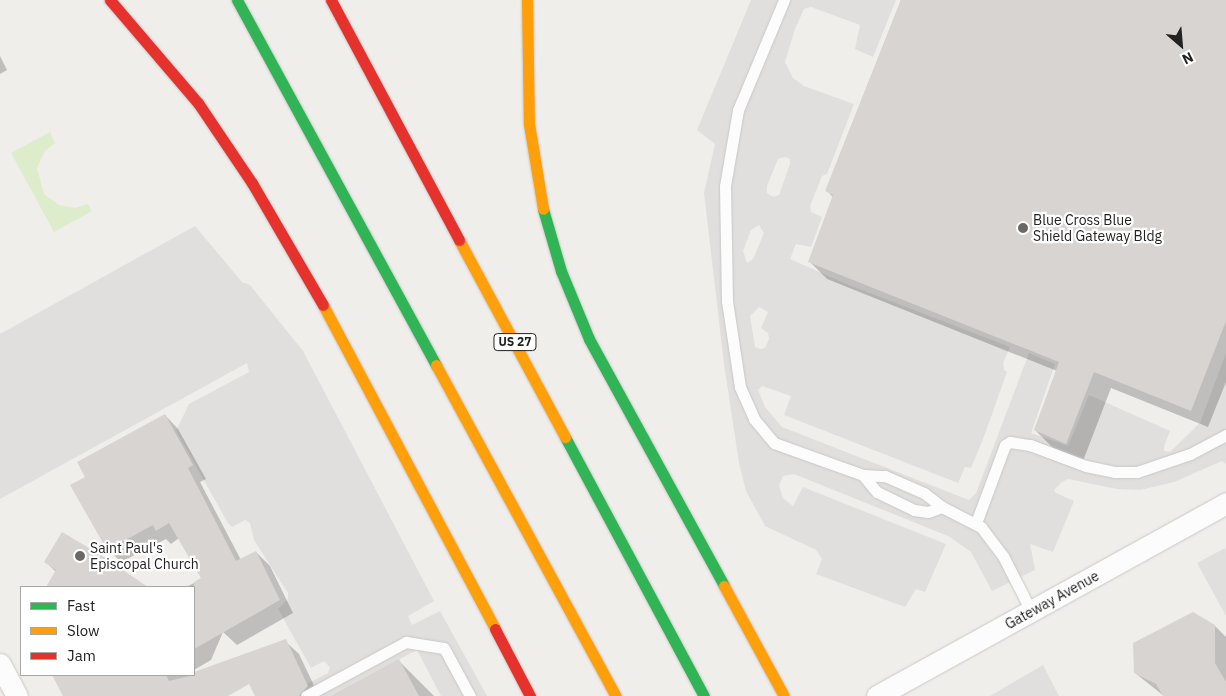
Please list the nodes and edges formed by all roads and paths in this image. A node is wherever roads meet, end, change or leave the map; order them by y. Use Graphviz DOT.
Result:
graph roads {
  1 [pos="110,0"];
  2 [pos="237,0"];
  3 [pos="331,0"];
  4 [pos="527,0"];
  5 [pos="784,0"];
  6 [pos="1226,435"];
  7 [pos="863,475"];
  8 [pos="1226,503"];
  9 [pos="942,507"];
  10 [pos="976,523"];
  11 [pos="1031,611"];
  12 [pos="595,657"];
  13 [pos="0,664"];
  14 [pos="17,696"];
  15 [pos="306,696"];
  16 [pos="470,696"];
  17 [pos="530,696"];
  18 [pos="608,696"];
  19 [pos="616,696"];
  20 [pos="704,696"];
  21 [pos="784,696"];
  22 [pos="877,696"];
  1 -- 17 [label="highway"];
  2 -- 12 [label="highway"];
  3 -- 20 [label="highway, US 27"];
  4 -- 21 [label="highway"];
  5 -- 7 [label="lane"];
  6 -- 10 [label="lane"];
  7 -- 9 [label="lane"];
  7 -- 9 [label="lane"];
  8 -- 11 [label="street, Gateway Avenue"];
  9 -- 10 [label="lane"];
  10 -- 11 [label="lane"];
  11 -- 22 [label="street, Gateway Avenue"];
  12 -- 18 [label="highway"];
  12 -- 19 [label="highway"];
  13 -- 14 [label="street"];
  15 -- 16 [label="lane"];
}
